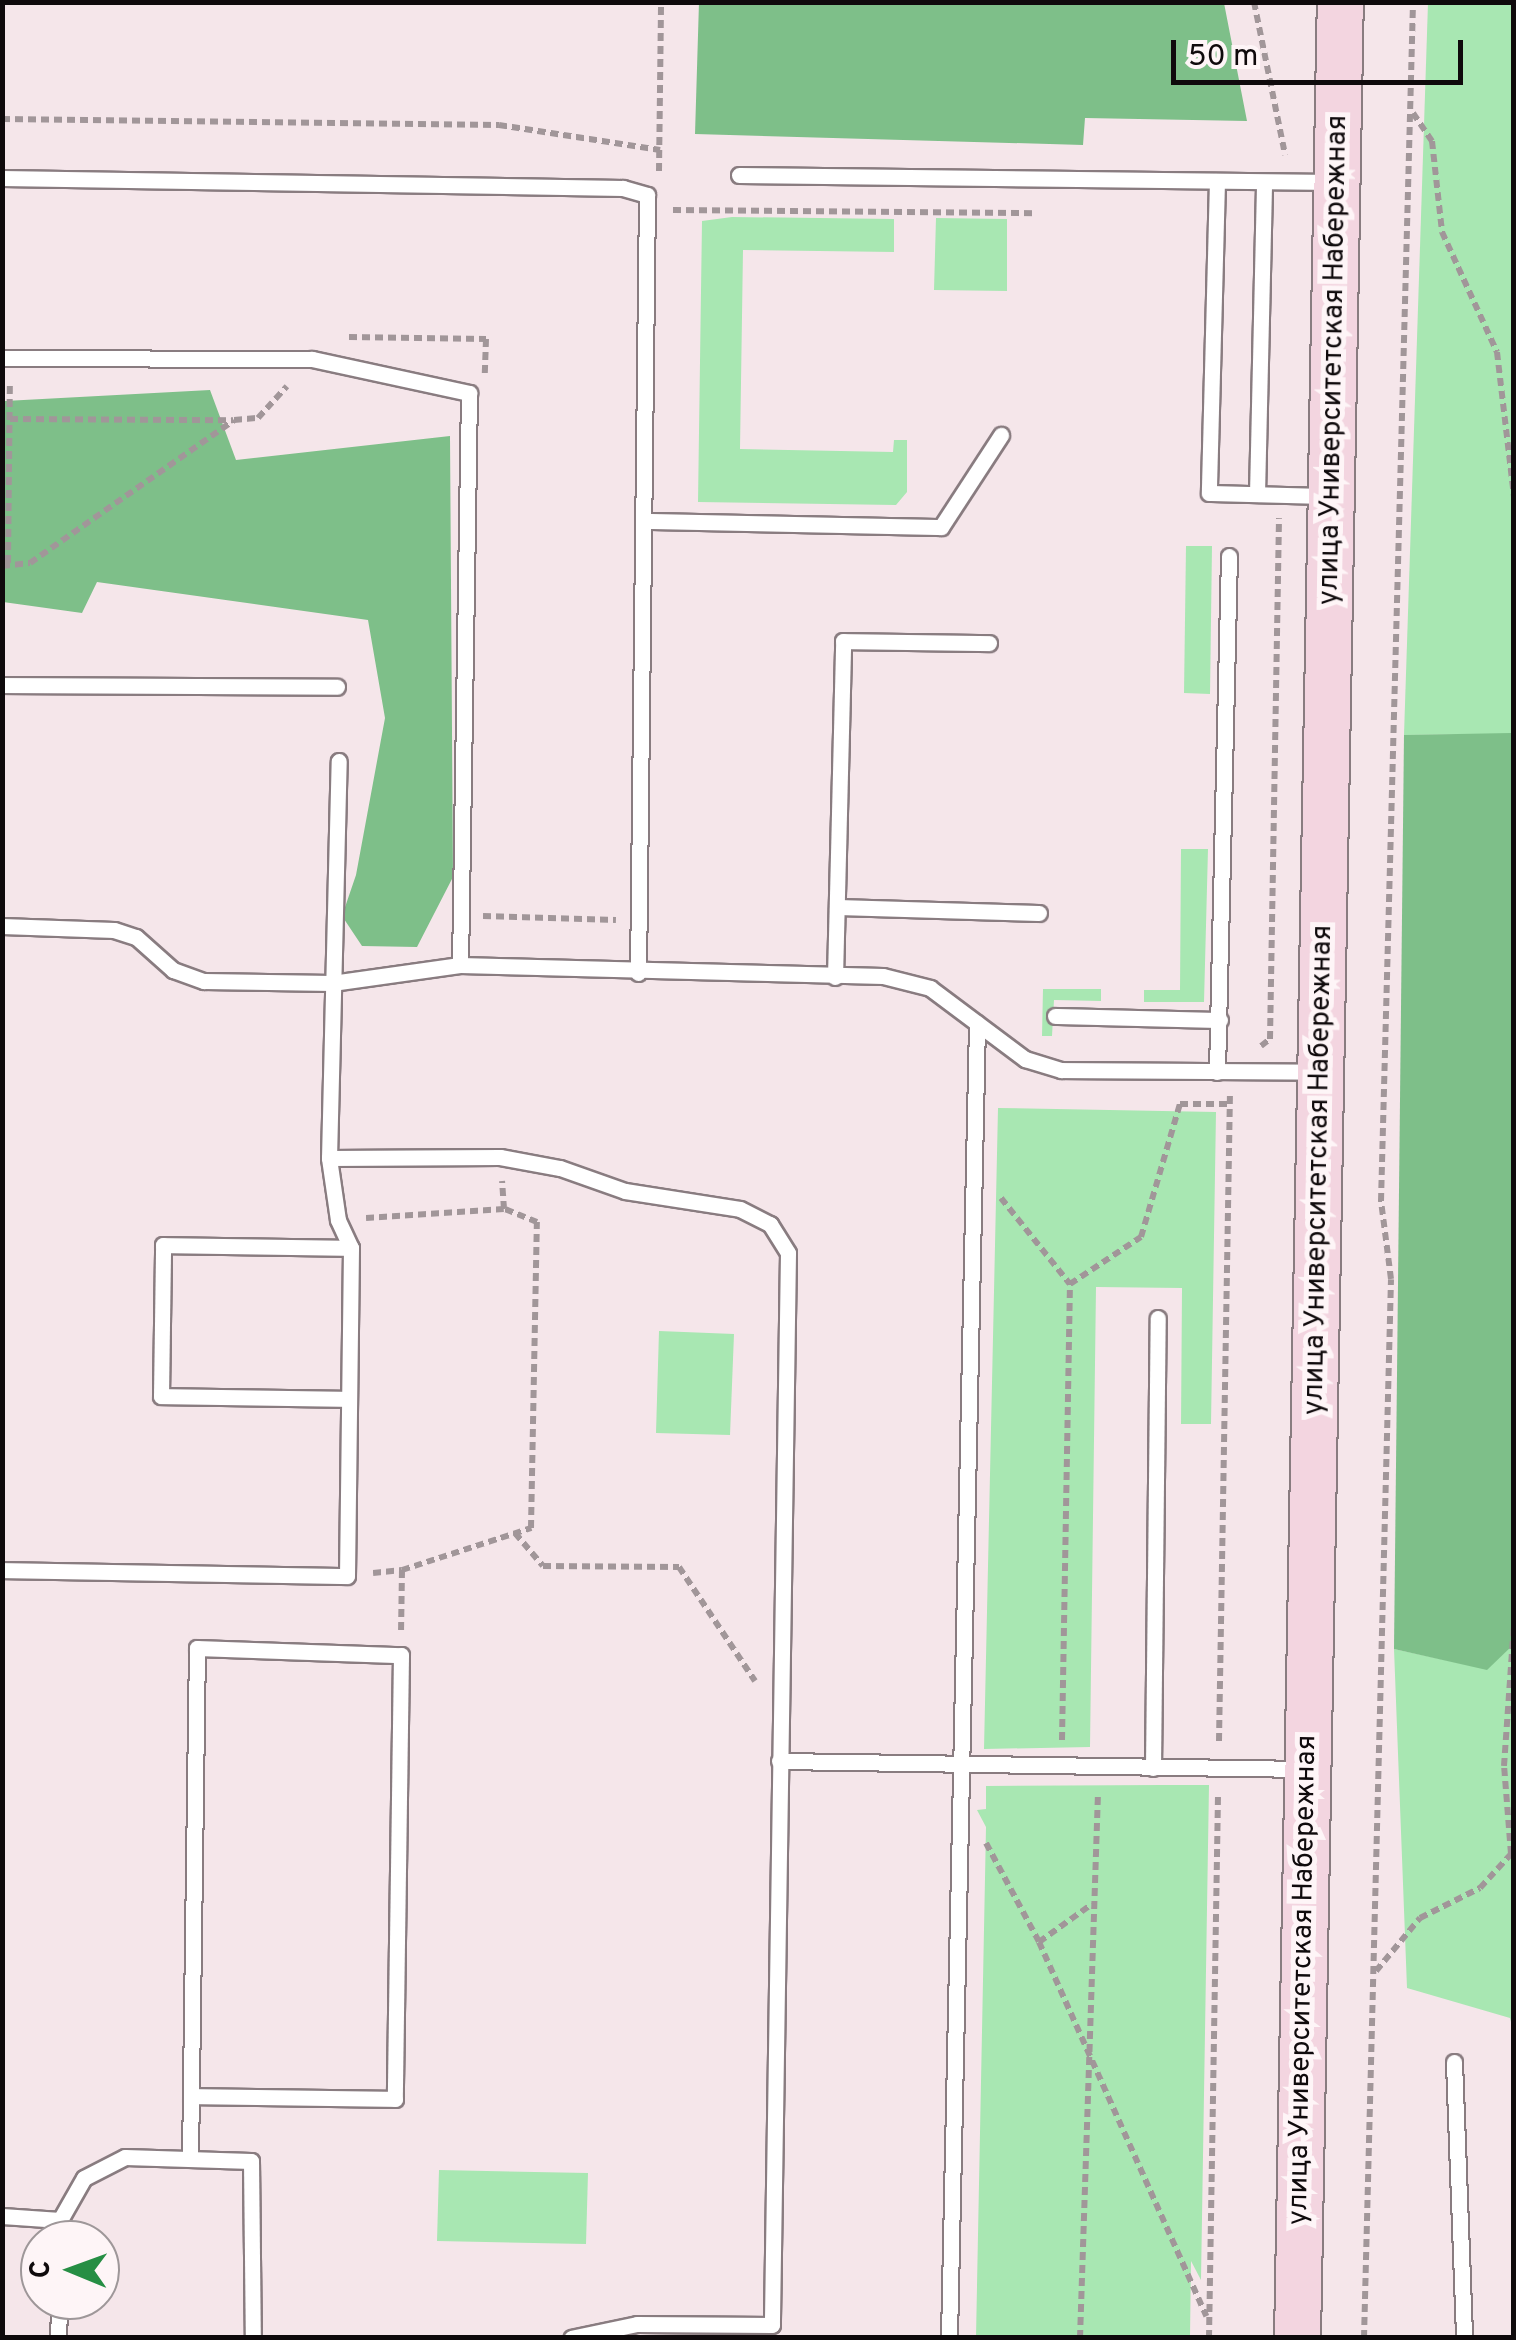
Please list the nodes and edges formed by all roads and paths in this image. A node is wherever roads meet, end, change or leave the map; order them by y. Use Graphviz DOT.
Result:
graph roads {
  1 [pos="661,2"];
  2 [pos="1254,2"];
  3 [pos="1340,2"];
  4 [pos="1413,2"];
  5 [pos="1412,110"];
  6 [pos="2,119"];
  7 [pos="660,150"];
  8 [pos="739,175"];
  9 [pos="2,178"];
  10 [pos="1216,181"];
  11 [pos="1264,182"];
  12 [pos="1286,182"];
  13 [pos="1337,182"];
  14 [pos="649,202"];
  15 [pos="1037,213"];
  16 [pos="331,337"];
  17 [pos="6,357"];
  18 [pos="312,360"];
  19 [pos="485,379"];
  20 [pos="10,419"];
  21 [pos="234,420"];
  22 [pos="1001,435"];
  23 [pos="1257,494"];
  24 [pos="1280,495"];
  25 [pos="1330,496"];
  26 [pos="1514,496"];
  27 [pos="647,521"];
  28 [pos="1229,556"];
  29 [pos="5,565"];
  30 [pos="989,643"];
  31 [pos="2,685"];
  32 [pos="337,687"];
  33 [pos="339,761"];
  34 [pos="477,896"];
  35 [pos="837,908"];
  36 [pos="1039,913"];
  37 [pos="640,920"];
  38 [pos="2,926"];
  39 [pos="460,965"];
  40 [pos="638,972"];
  41 [pos="835,977"];
  42 [pos="332,983"];
  43 [pos="1055,1016"];
  44 [pos="1220,1020"];
  45 [pos="977,1023"];
  46 [pos="1224,1072"];
  47 [pos="1321,1072"];
  48 [pos="1230,1104"];
  49 [pos="500,1157"];
  50 [pos="329,1158"];
  51 [pos="974,1165"];
  52 [pos="504,1209"];
  53 [pos="338,1220"];
  54 [pos="351,1248"];
  55 [pos="1070,1284"];
  56 [pos="1158,1318"];
  57 [pos="348,1399"];
  58 [pos="515,1533"];
  59 [pos="2,1570"];
  60 [pos="402,1570"];
  61 [pos="347,1576"];
  62 [pos="1514,1623"];
  63 [pos="401,1624"];
  64 [pos="780,1719"];
  65 [pos="779,1761"];
  66 [pos="962,1763"];
  67 [pos="1062,1766"];
  68 [pos="1099,1766"];
  69 [pos="1153,1768"];
  70 [pos="1219,1768"];
  71 [pos="1307,1770"];
  72 [pos="961,1808"];
  73 [pos="1093,1903"];
  74 [pos="1039,1942"];
  75 [pos="1374,1973"];
  76 [pos="1090,2053"];
  77 [pos="1454,2062"];
  78 [pos="192,2096"];
  79 [pos="190,2159"];
  80 [pos="2,2216"];
  81 [pos="60,2220"];
  82 [pos="1208,2322"];
  83 [pos="253,2338"];
  84 [pos="571,2338"];
  85 [pos="949,2338"];
  86 [pos="1080,2338"];
  87 [pos="1208,2338"];
  88 [pos="1297,2338"];
  89 [pos="1364,2338"];
  90 [pos="1464,2338"];
  1 -- 7 [label="path"];
  2 -- 12 [label="path"];
  3 -- 13 [label="main road, улица Университетская Набережная"];
  4 -- 5 [label="path"];
  5 -- 26 [label="path"];
  5 -- 75 [label="path"];
  6 -- 7 [label="path"];
  7 -- 14 [label="path"];
  8 -- 10 [label="lane"];
  9 -- 14 [label="lane"];
  10 -- 11 [label="lane"];
  10 -- 23 [label="lane"];
  11 -- 12 [label="lane"];
  11 -- 23 [label="lane"];
  12 -- 13 [label="lane"];
  13 -- 25 [label="main road, улица Университетская Набережная"];
  14 -- 15 [label="path"];
  14 -- 27 [label="lane"];
  16 -- 19 [label="path"];
  17 -- 18 [label="lane"];
  17 -- 20 [label="path"];
  18 -- 21 [label="path"];
  18 -- 39 [label="lane"];
  20 -- 21 [label="path"];
  20 -- 29 [label="path"];
  21 -- 29 [label="path"];
  22 -- 27 [label="lane"];
  23 -- 24 [label="lane"];
  24 -- 25 [label="lane"];
  24 -- 46 [label="path"];
  25 -- 47 [label="main road, улица Университетская Набережная"];
  27 -- 37 [label="lane"];
  28 -- 44 [label="lane"];
  30 -- 35 [label="lane"];
  31 -- 32 [label="lane"];
  33 -- 42 [label="lane"];
  34 -- 37 [label="path"];
  35 -- 36 [label="lane"];
  35 -- 41 [label="lane"];
  37 -- 40 [label="lane"];
  38 -- 42 [label="lane"];
  39 -- 40 [label="lane"];
  39 -- 42 [label="lane"];
  40 -- 41 [label="lane"];
  41 -- 45 [label="lane"];
  42 -- 50 [label="lane"];
  43 -- 44 [label="lane"];
  44 -- 46 [label="lane"];
  45 -- 46 [label="lane"];
  45 -- 51 [label="lane"];
  46 -- 47 [label="lane"];
  46 -- 48 [label="path"];
  47 -- 71 [label="main road, улица Университетская Набережная"];
  48 -- 55 [label="path"];
  48 -- 70 [label="path"];
  49 -- 50 [label="lane"];
  49 -- 52 [label="path"];
  49 -- 64 [label="lane"];
  50 -- 53 [label="lane"];
  51 -- 55 [label="path"];
  51 -- 66 [label="lane"];
  52 -- 53 [label="path"];
  52 -- 58 [label="path"];
  53 -- 54 [label="lane"];
  54 -- 57 [label="lane"];
  54 -- 57 [label="lane"];
  55 -- 67 [label="path"];
  56 -- 69 [label="lane"];
  57 -- 61 [label="lane"];
  58 -- 60 [label="path"];
  58 -- 64 [label="path"];
  59 -- 61 [label="lane"];
  60 -- 61 [label="path"];
  60 -- 63 [label="path"];
  62 -- 75 [label="path"];
  64 -- 65 [label="lane"];
  65 -- 66 [label="lane"];
  65 -- 84 [label="lane"];
  66 -- 67 [label="lane"];
  66 -- 72 [label="lane"];
  67 -- 68 [label="lane"];
  68 -- 69 [label="lane"];
  68 -- 73 [label="path"];
  69 -- 70 [label="lane"];
  70 -- 71 [label="lane"];
  70 -- 82 [label="path"];
  71 -- 88 [label="main road, улица Университетская Набережная"];
  72 -- 74 [label="path"];
  72 -- 85 [label="lane"];
  73 -- 74 [label="path"];
  73 -- 76 [label="path"];
  74 -- 76 [label="path"];
  75 -- 89 [label="path"];
  76 -- 82 [label="path"];
  76 -- 86 [label="path"];
  77 -- 90 [label="lane"];
  78 -- 78 [label="lane"];
  78 -- 79 [label="lane"];
  79 -- 81 [label="lane"];
  79 -- 83 [label="lane"];
  80 -- 81 [label="lane"];
  82 -- 87 [label="path"];
}
